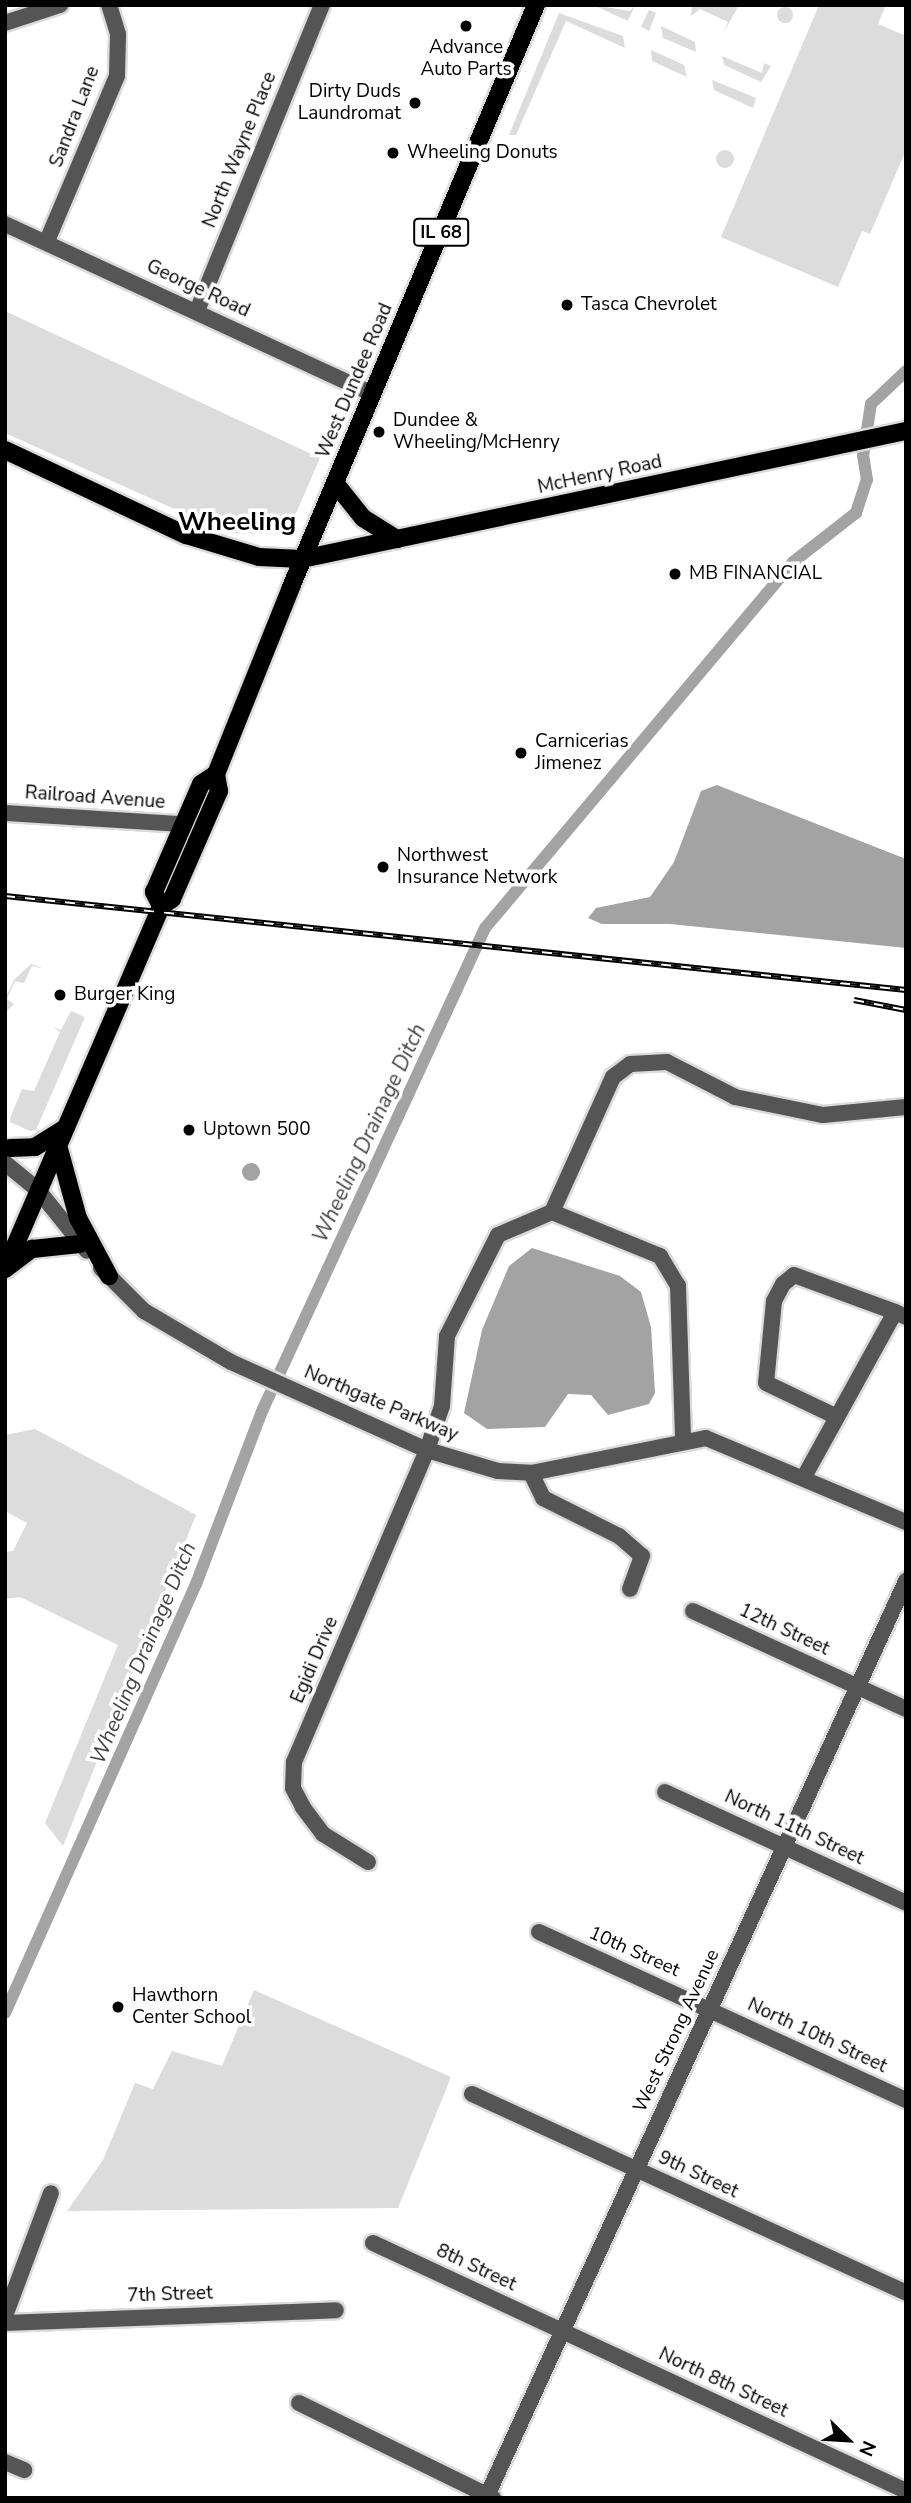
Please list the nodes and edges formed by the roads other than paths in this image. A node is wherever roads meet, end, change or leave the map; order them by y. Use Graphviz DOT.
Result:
graph roads {
  1 [pos="60,5"];
  2 [pos="109,5"];
  3 [pos="322,5"];
  4 [pos="536,5"];
  5 [pos="5,23"];
  6 [pos="5,224"];
  7 [pos="47,241"];
  8 [pos="197,311"];
  9 [pos="373,394"];
  10 [pos="898,433"];
  11 [pos="5,450"];
  12 [pos="335,483"];
  13 [pos="397,539"];
  14 [pos="302,559"];
  15 [pos="216,774"];
  16 [pos="5,813"];
  17 [pos="182,824"];
  18 [pos="161,906"];
  19 [pos="906,1107"];
  20 [pos="66,1128"];
  21 [pos="58,1145"];
  22 [pos="7,1151"];
  23 [pos="38,1190"];
  24 [pos="552,1212"];
  25 [pos="80,1244"];
  26 [pos="5,1269"];
  27 [pos="109,1276"];
  28 [pos="900,1315"];
  29 [pos="835,1416"];
  30 [pos="683,1439"];
  31 [pos="427,1450"];
  32 [pos="531,1473"];
  33 [pos="804,1477"];
  34 [pos="899,1519"];
  35 [pos="906,1581"];
  36 [pos="630,1589"];
  37 [pos="693,1611"];
  38 [pos="858,1687"];
  39 [pos="906,1709"];
  40 [pos="665,1793"];
  41 [pos="783,1846"];
  42 [pos="368,1862"];
  43 [pos="906,1903"];
  44 [pos="539,1932"];
  45 [pos="711,2010"];
  46 [pos="472,2094"];
  47 [pos="906,2100"];
  48 [pos="636,2169"];
  49 [pos="51,2193"];
  50 [pos="373,2243"];
  51 [pos="906,2293"];
  52 [pos="336,2310"];
  53 [pos="5,2316"];
  54 [pos="5,2323"];
  55 [pos="561,2330"];
  56 [pos="299,2403"];
  57 [pos="5,2462"];
  58 [pos="24,2470"];
  59 [pos="906,2491"];
  60 [pos="488,2497"];
  1 -- 5 [label="street"];
  2 -- 7 [label="street, Sandra Lane"];
  3 -- 8 [label="street, North Wayne Place"];
  4 -- 9 [label="main road, West Dundee Road / IL 68"];
  6 -- 7 [label="street, George Road"];
  7 -- 8 [label="street, George Road"];
  8 -- 9 [label="street, George Road"];
  9 -- 12 [label="main road, West Dundee Road / IL 68"];
  10 -- 13 [label="main road, McHenry Road"];
  11 -- 14 [label="main road, McHenry Road"];
  12 -- 13 [label="main road"];
  12 -- 14 [label="main road, West Dundee Road / IL 68"];
  13 -- 14 [label="main road, McHenry Road"];
  14 -- 15 [label="main road, West Dundee Road / IL 68"];
  15 -- 17 [label="main road, West Dundee Road / IL 68"];
  15 -- 18 [label="main road, West Dundee Road / IL 68"];
  16 -- 17 [label="street, Railroad Avenue"];
  17 -- 18 [label="main road, West Dundee Road / IL 68"];
  18 -- 20 [label="main road, West Dundee Road / IL 68"];
  19 -- 24 [label="street"];
  20 -- 21 [label="main road, West Dundee Road / IL 68"];
  20 -- 22 [label="main road"];
  21 -- 23 [label="main road, West Dundee Road / IL 68"];
  21 -- 27 [label="main road"];
  22 -- 23 [label="street, Northgate Parkway"];
  23 -- 25 [label="street, Northgate Parkway"];
  23 -- 26 [label="main road, West Dundee Road / IL 68"];
  24 -- 30 [label="street"];
  24 -- 31 [label="street, Egidi Drive"];
  25 -- 26 [label="main road"];
  25 -- 27 [label="street, Northgate Parkway"];
  27 -- 31 [label="street, Northgate Parkway"];
  28 -- 29 [label="street"];
  28 -- 29 [label="street"];
  29 -- 33 [label="street"];
  30 -- 32 [label="street, Northgate Parkway"];
  30 -- 33 [label="street, Northgate Parkway"];
  31 -- 32 [label="street, Northgate Parkway"];
  31 -- 42 [label="street, Egidi Drive"];
  32 -- 36 [label="street"];
  33 -- 34 [label="street, Northgate Parkway"];
  35 -- 38 [label="street, West Strong Avenue"];
  37 -- 38 [label="street, 12th Street"];
  38 -- 39 [label="street, 12th Street"];
  38 -- 41 [label="street, West Strong Avenue"];
  40 -- 41 [label="street, North 11th Street"];
  41 -- 43 [label="street, North 11th Street"];
  41 -- 45 [label="street, West Strong Avenue"];
  44 -- 45 [label="street, 10th Street"];
  45 -- 47 [label="street, North 10th Street"];
  45 -- 48 [label="street, West Strong Avenue"];
  46 -- 48 [label="street, 9th Street"];
  48 -- 51 [label="street, 9th Street"];
  48 -- 55 [label="street, West Strong Avenue"];
  49 -- 53 [label="street"];
  50 -- 55 [label="street, 8th Street"];
  52 -- 54 [label="street, 7th Street"];
  55 -- 59 [label="street, North 8th Street"];
  55 -- 60 [label="street, West Strong Avenue"];
  56 -- 60 [label="street"];
  57 -- 58 [label="street"];
}
